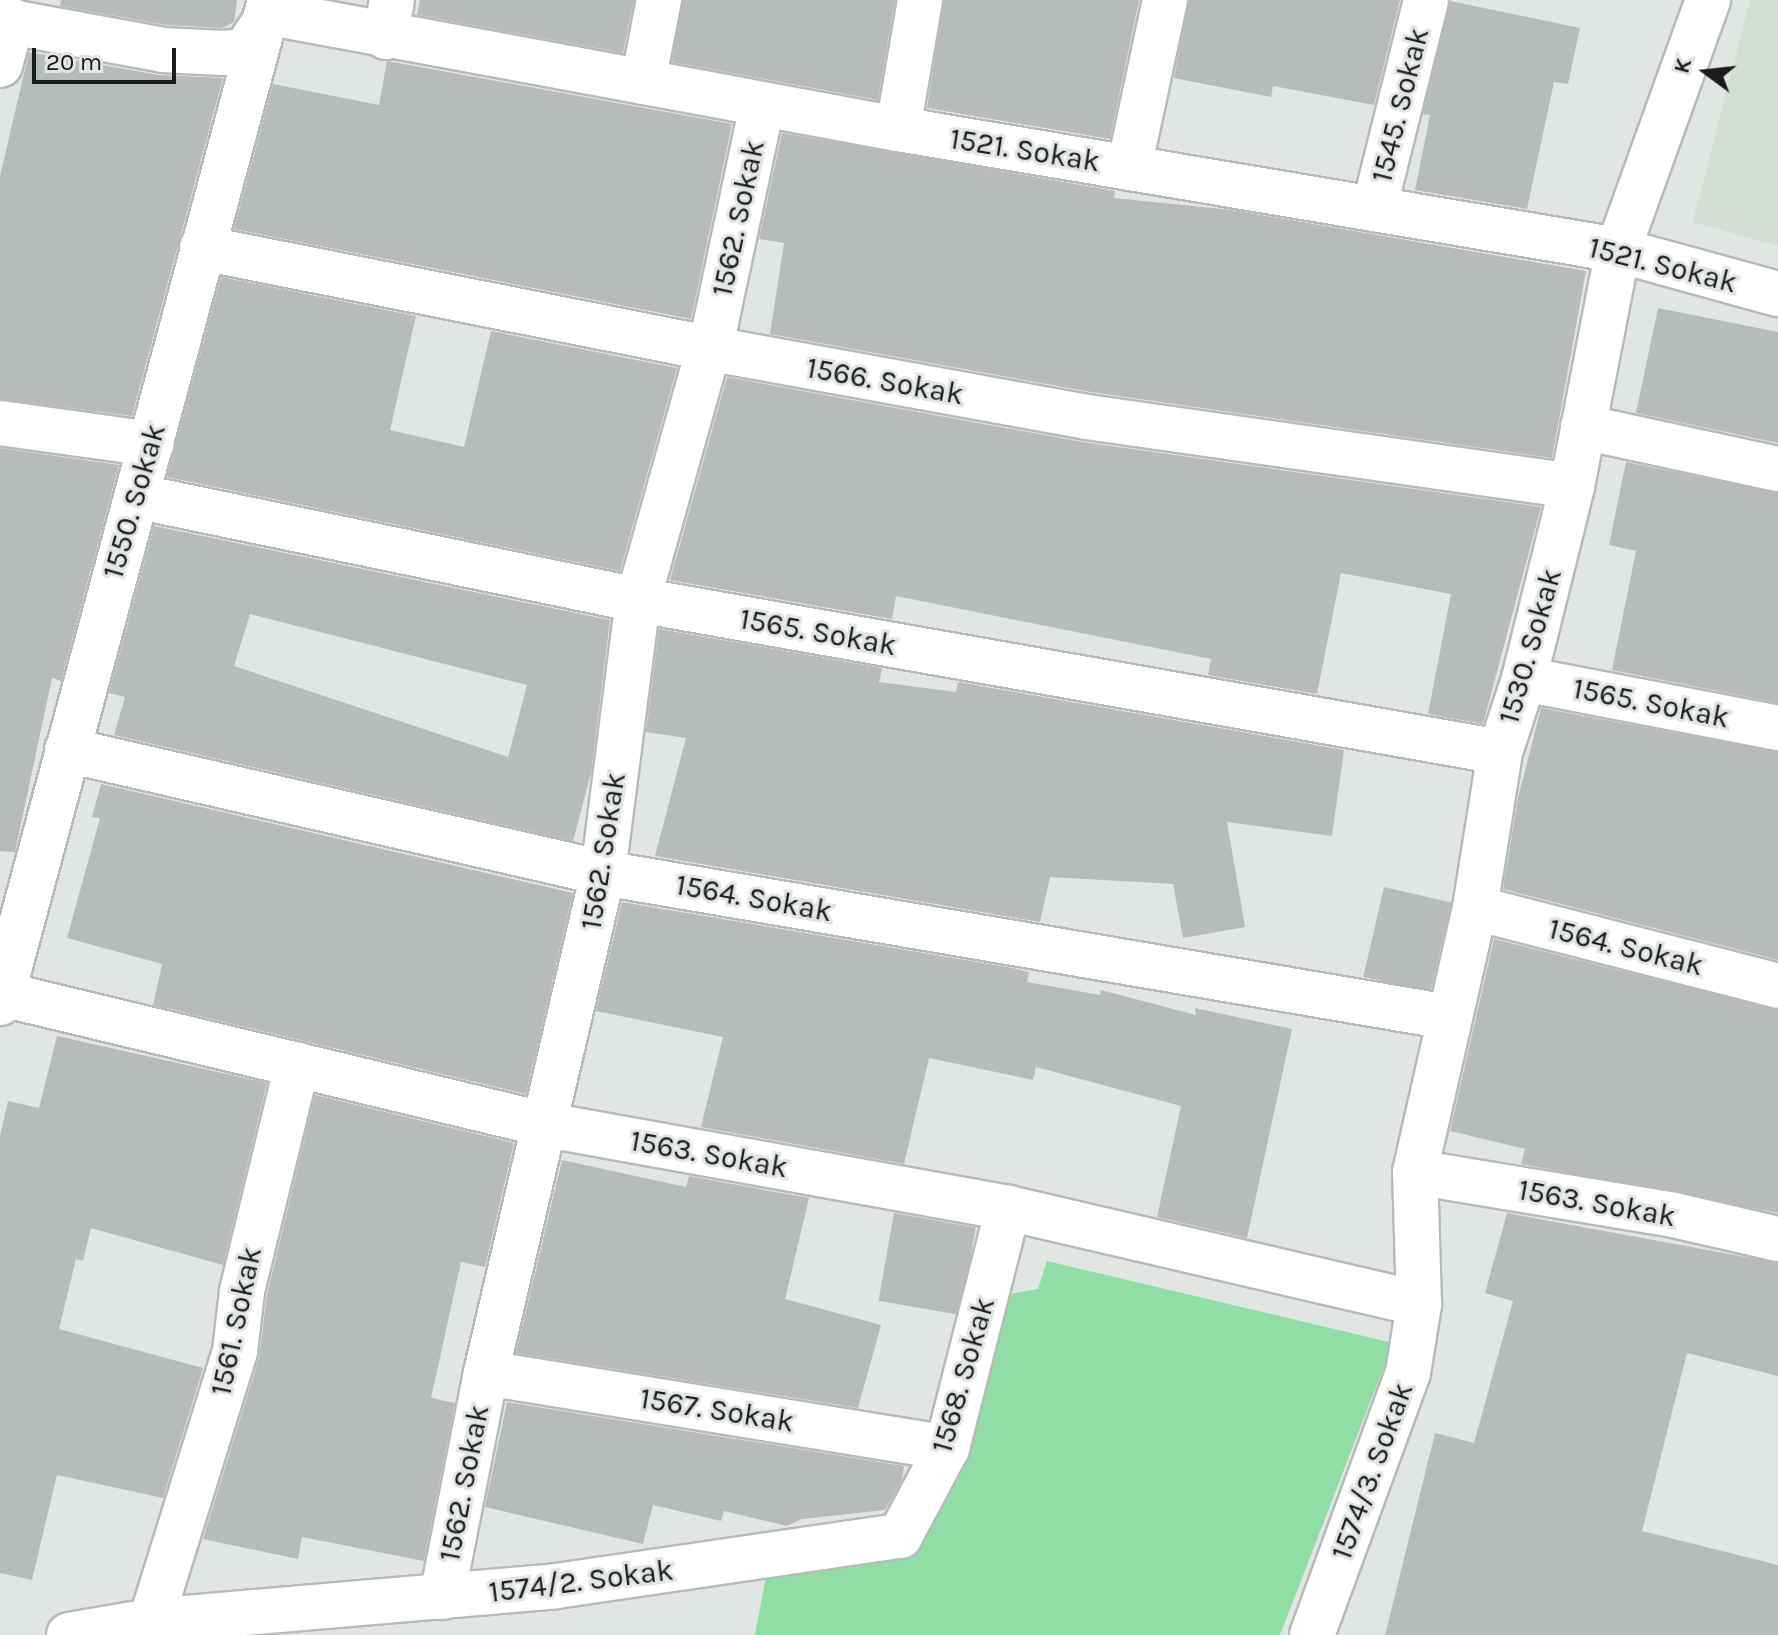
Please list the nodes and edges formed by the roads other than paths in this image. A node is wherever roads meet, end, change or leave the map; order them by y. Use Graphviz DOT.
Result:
graph roads {
  1 [pos="659,0"];
  2 [pos="920,0"];
  3 [pos="1165,0"];
  4 [pos="1426,0"];
  5 [pos="1708,0"];
  6 [pos="270,6"];
  7 [pos="389,18"];
  8 [pos="6,21"];
  9 [pos="0,65"];
  10 [pos="643,82"];
  11 [pos="762,105"];
  12 [pos="898,129"];
  13 [pos="1129,168"];
  14 [pos="1374,209"];
  15 [pos="202,248"];
  16 [pos="1618,250"];
  17 [pos="1778,294"];
  18 [pos="707,348"];
  19 [pos="0,423"];
  20 [pos="1583,427"];
  21 [pos="152,444"];
  22 [pos="1778,469"];
  23 [pos="1572,486"];
  24 [pos="140,497"];
  25 [pos="638,600"];
  26 [pos="1524,679"];
  27 [pos="1778,728"];
  28 [pos="67,750"];
  29 [pos="1500,752"];
  30 [pos="603,873"];
  31 [pos="1475,908"];
  32 [pos="1778,986"];
  33 [pos="1,999"];
  34 [pos="1448,1017"];
  35 [pos="297,1065"];
  36 [pos="547,1125"];
  37 [pos="1415,1172"];
  38 [pos="1008,1208"];
  39 [pos="1778,1239"];
  40 [pos="1419,1304"];
  41 [pos="486,1373"];
  42 [pos="947,1448"];
  43 [pos="900,1536"];
  44 [pos="442,1597"];
  45 [pos="151,1621"];
  46 [pos="69,1635"];
  47 [pos="1312,1635"];
  1 -- 10 [label="street"];
  2 -- 12 [label="street"];
  3 -- 13 [label="street"];
  4 -- 14 [label="street, 1545. Sokak"];
  5 -- 16 [label="street, 1530. Sokak"];
  6 -- 7 [label="street, 1521. Sokak"];
  6 -- 8 [label="street"];
  6 -- 15 [label="street, 1550. Sokak"];
  7 -- 10 [label="street, 1521. Sokak"];
  8 -- 9 [label="street"];
  10 -- 11 [label="street, 1521. Sokak"];
  11 -- 12 [label="street, 1521. Sokak"];
  11 -- 18 [label="street, 1562. Sokak"];
  12 -- 13 [label="street, 1521. Sokak"];
  13 -- 14 [label="street, 1521. Sokak"];
  14 -- 16 [label="street, 1521. Sokak"];
  15 -- 18 [label="street, 1566. Sokak"];
  15 -- 21 [label="street, 1550. Sokak"];
  16 -- 17 [label="street, 1521. Sokak"];
  16 -- 20 [label="street, 1530. Sokak"];
  18 -- 23 [label="street, 1566. Sokak"];
  18 -- 25 [label="street, 1562. Sokak"];
  19 -- 21 [label="street"];
  20 -- 22 [label="street"];
  20 -- 23 [label="street, 1530. Sokak"];
  21 -- 24 [label="street, 1550. Sokak"];
  23 -- 26 [label="street, 1530. Sokak"];
  24 -- 25 [label="street, 1565. Sokak"];
  24 -- 28 [label="street, 1550. Sokak"];
  25 -- 29 [label="street, 1565. Sokak"];
  25 -- 30 [label="street, 1562. Sokak"];
  26 -- 27 [label="street, 1565. Sokak"];
  26 -- 29 [label="street, 1530. Sokak"];
  28 -- 30 [label="street, 1564. Sokak"];
  28 -- 33 [label="street, 1550. Sokak"];
  29 -- 31 [label="street, 1530. Sokak"];
  30 -- 34 [label="street, 1564. Sokak"];
  30 -- 36 [label="street, 1562. Sokak"];
  31 -- 32 [label="street, 1564. Sokak"];
  31 -- 34 [label="street, 1530. Sokak"];
  33 -- 35 [label="street, 1563. Sokak"];
  34 -- 37 [label="street, 1530. Sokak"];
  35 -- 36 [label="street, 1563. Sokak"];
  35 -- 45 [label="street, 1561. Sokak"];
  36 -- 38 [label="street, 1563. Sokak"];
  36 -- 41 [label="street, 1562. Sokak"];
  37 -- 39 [label="street, 1563. Sokak"];
  37 -- 40 [label="street, 1530. Sokak"];
  38 -- 40 [label="street, 1563. Sokak"];
  38 -- 42 [label="street, 1568. Sokak"];
  40 -- 47 [label="street, 1574/3. Sokak"];
  41 -- 42 [label="street, 1567. Sokak"];
  41 -- 44 [label="street, 1562. Sokak"];
  42 -- 43 [label="street, 1568. Sokak"];
  43 -- 44 [label="street, 1574/2. Sokak"];
  44 -- 45 [label="street, 1574/2. Sokak"];
  45 -- 46 [label="street, 1574/2. Sokak"];
}
